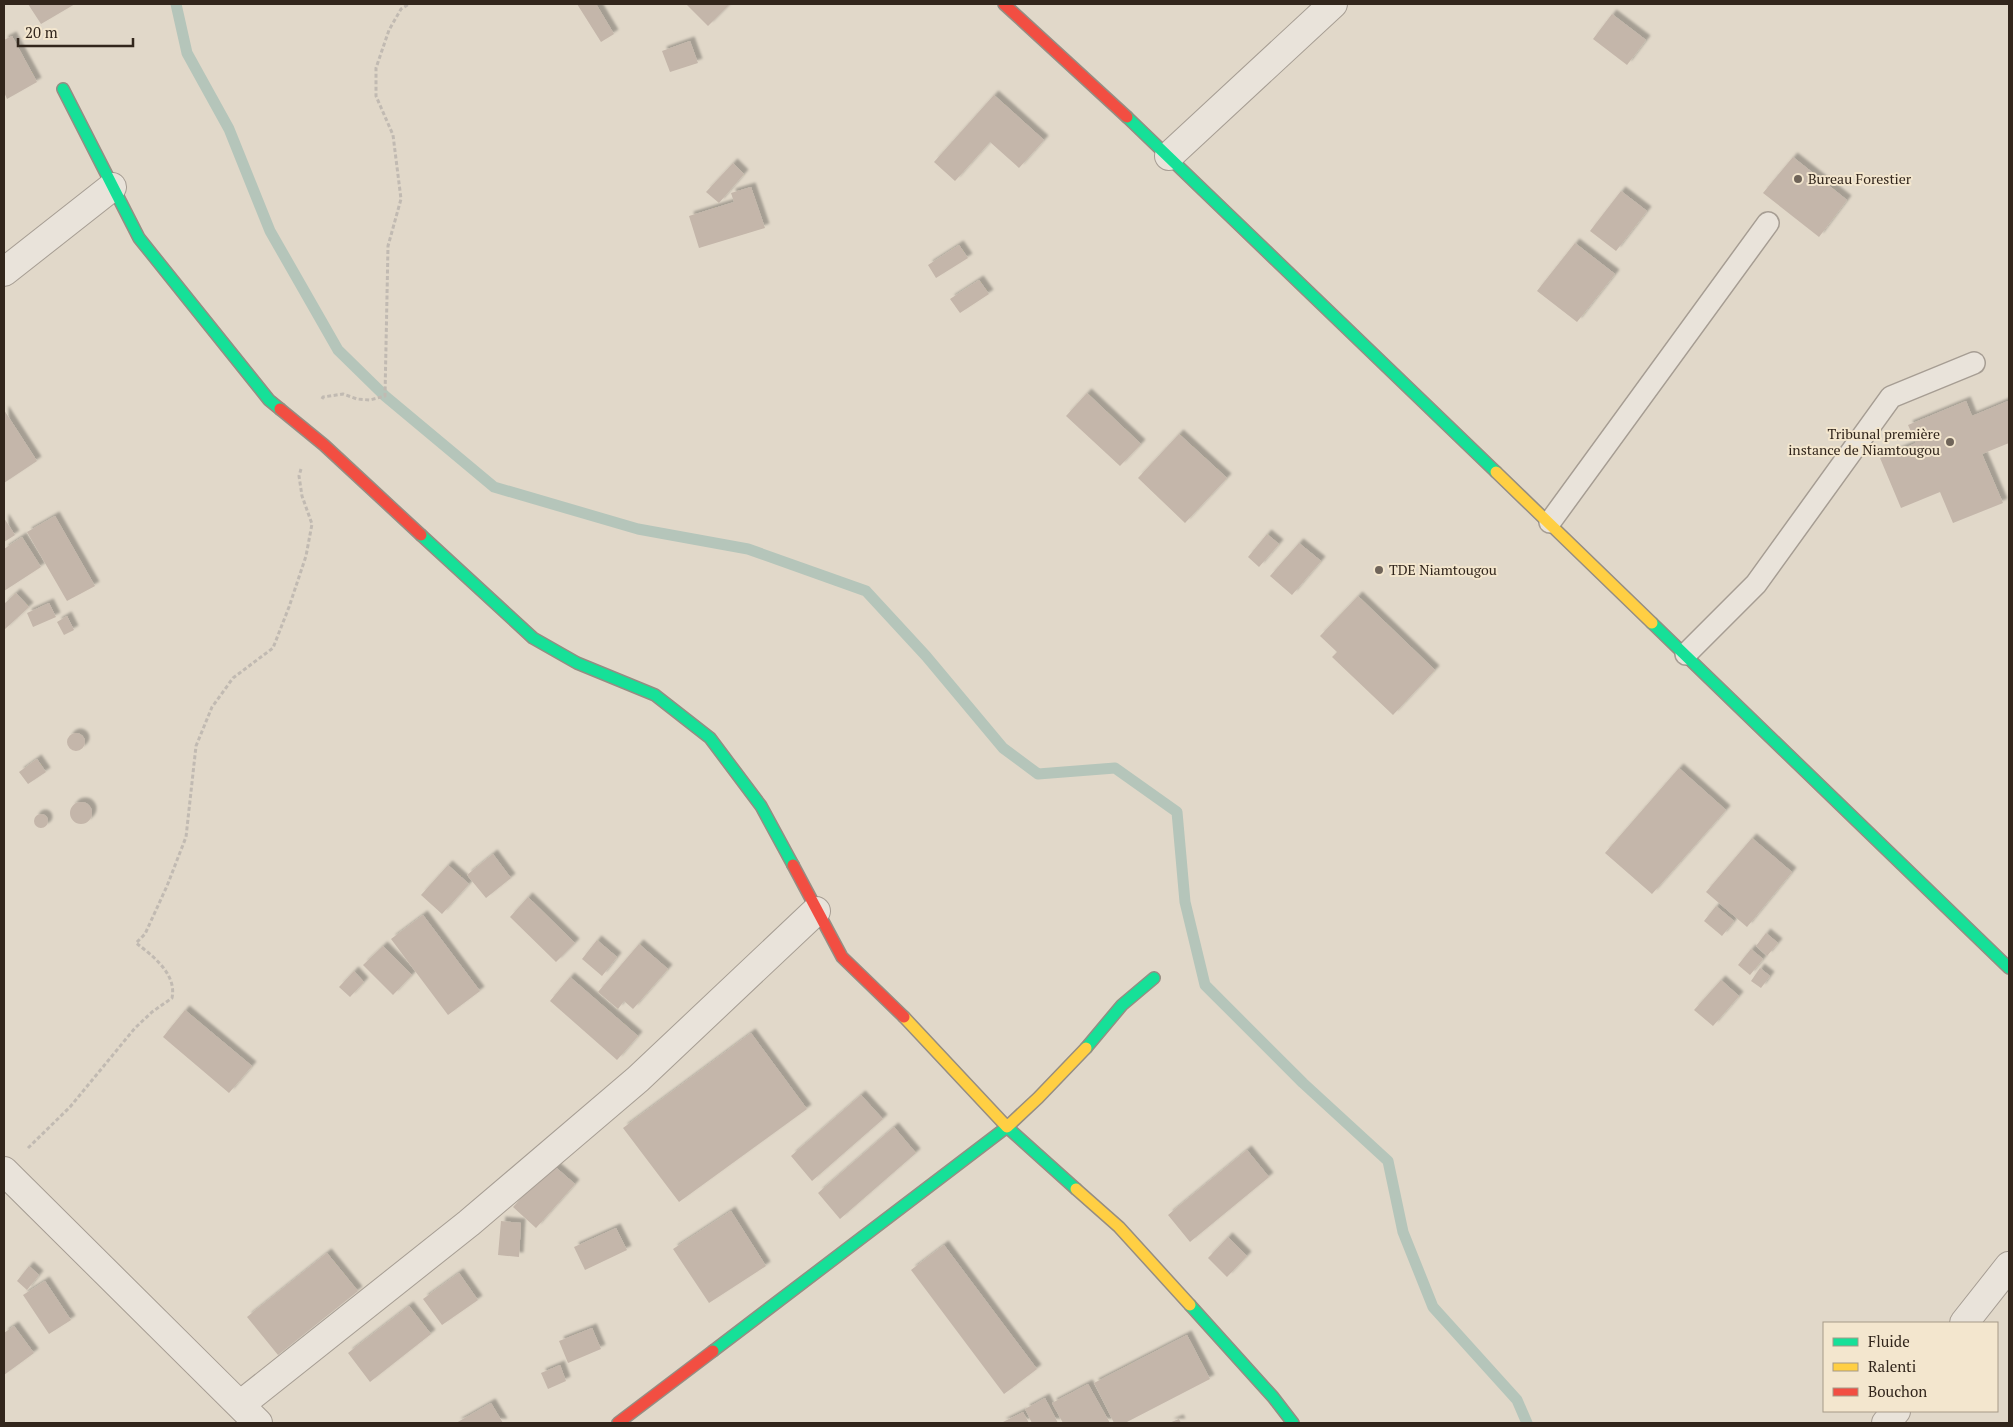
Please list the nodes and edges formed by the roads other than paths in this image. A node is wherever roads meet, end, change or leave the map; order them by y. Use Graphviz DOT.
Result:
graph roads {
  1 [pos="1004,4"];
  2 [pos="1333,4"];
  3 [pos="63,89"];
  4 [pos="1169,156"];
  5 [pos="112,187"];
  6 [pos="1768,223"];
  7 [pos="4,272"];
  8 [pos="1974,363"];
  9 [pos="1550,522"];
  10 [pos="1686,654"];
  11 [pos="816,912"];
  12 [pos="2009,968"];
  13 [pos="1154,978"];
  14 [pos="1007,1127"];
  15 [pos="14,1163"];
  16 [pos="2009,1266"];
  17 [pos="1965,1322"];
  18 [pos="1895,1412"];
  19 [pos="249,1414"];
  20 [pos="618,1423"];
  21 [pos="1293,1423"];
  22 [pos="1886,1423"];
  1 -- 4 [label="street"];
  2 -- 4 [label="street"];
  3 -- 5 [label="street"];
  4 -- 9 [label="street"];
  5 -- 7 [label="street"];
  5 -- 11 [label="street"];
  6 -- 9 [label="lane"];
  8 -- 10 [label="lane"];
  9 -- 10 [label="street"];
  10 -- 12 [label="street"];
  11 -- 14 [label="street"];
  11 -- 19 [label="street"];
  13 -- 14 [label="street"];
  14 -- 20 [label="street"];
  14 -- 21 [label="street"];
  15 -- 19 [label="street"];
  16 -- 17 [label="street"];
  18 -- 22 [label="street"];
}
